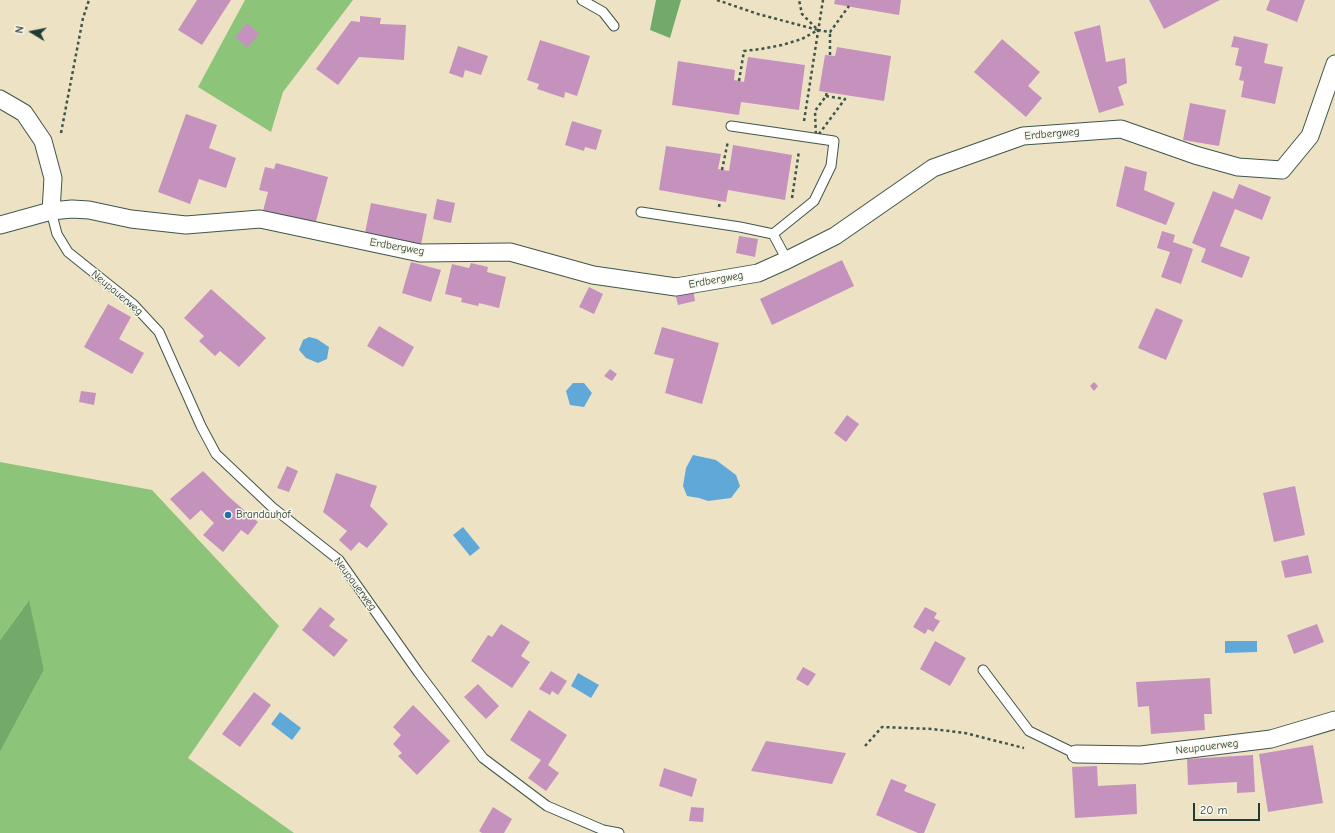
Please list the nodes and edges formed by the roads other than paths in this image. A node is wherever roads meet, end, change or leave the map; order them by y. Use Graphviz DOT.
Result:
graph roads {
  1 [pos="582,0"];
  2 [pos="614,26"];
  3 [pos="1335,64"];
  4 [pos="0,99"];
  5 [pos="731,126"];
  6 [pos="50,211"];
  7 [pos="641,212"];
  8 [pos="0,225"];
  9 [pos="773,234"];
  10 [pos="787,260"];
  11 [pos="983,670"];
  12 [pos="1335,720"];
  13 [pos="1076,754"];
  14 [pos="619,833"];
  1 -- 2 [label="lane"];
  3 -- 10 [label="street, Erdbergweg"];
  4 -- 6 [label="street"];
  5 -- 9 [label="lane"];
  6 -- 8 [label="street, Erdbergweg"];
  6 -- 10 [label="street, Erdbergweg"];
  6 -- 14 [label="lane, Neupauerweg"];
  7 -- 9 [label="lane"];
  9 -- 10 [label="lane"];
  11 -- 13 [label="lane"];
  12 -- 13 [label="street, Neupauerweg"];
}
